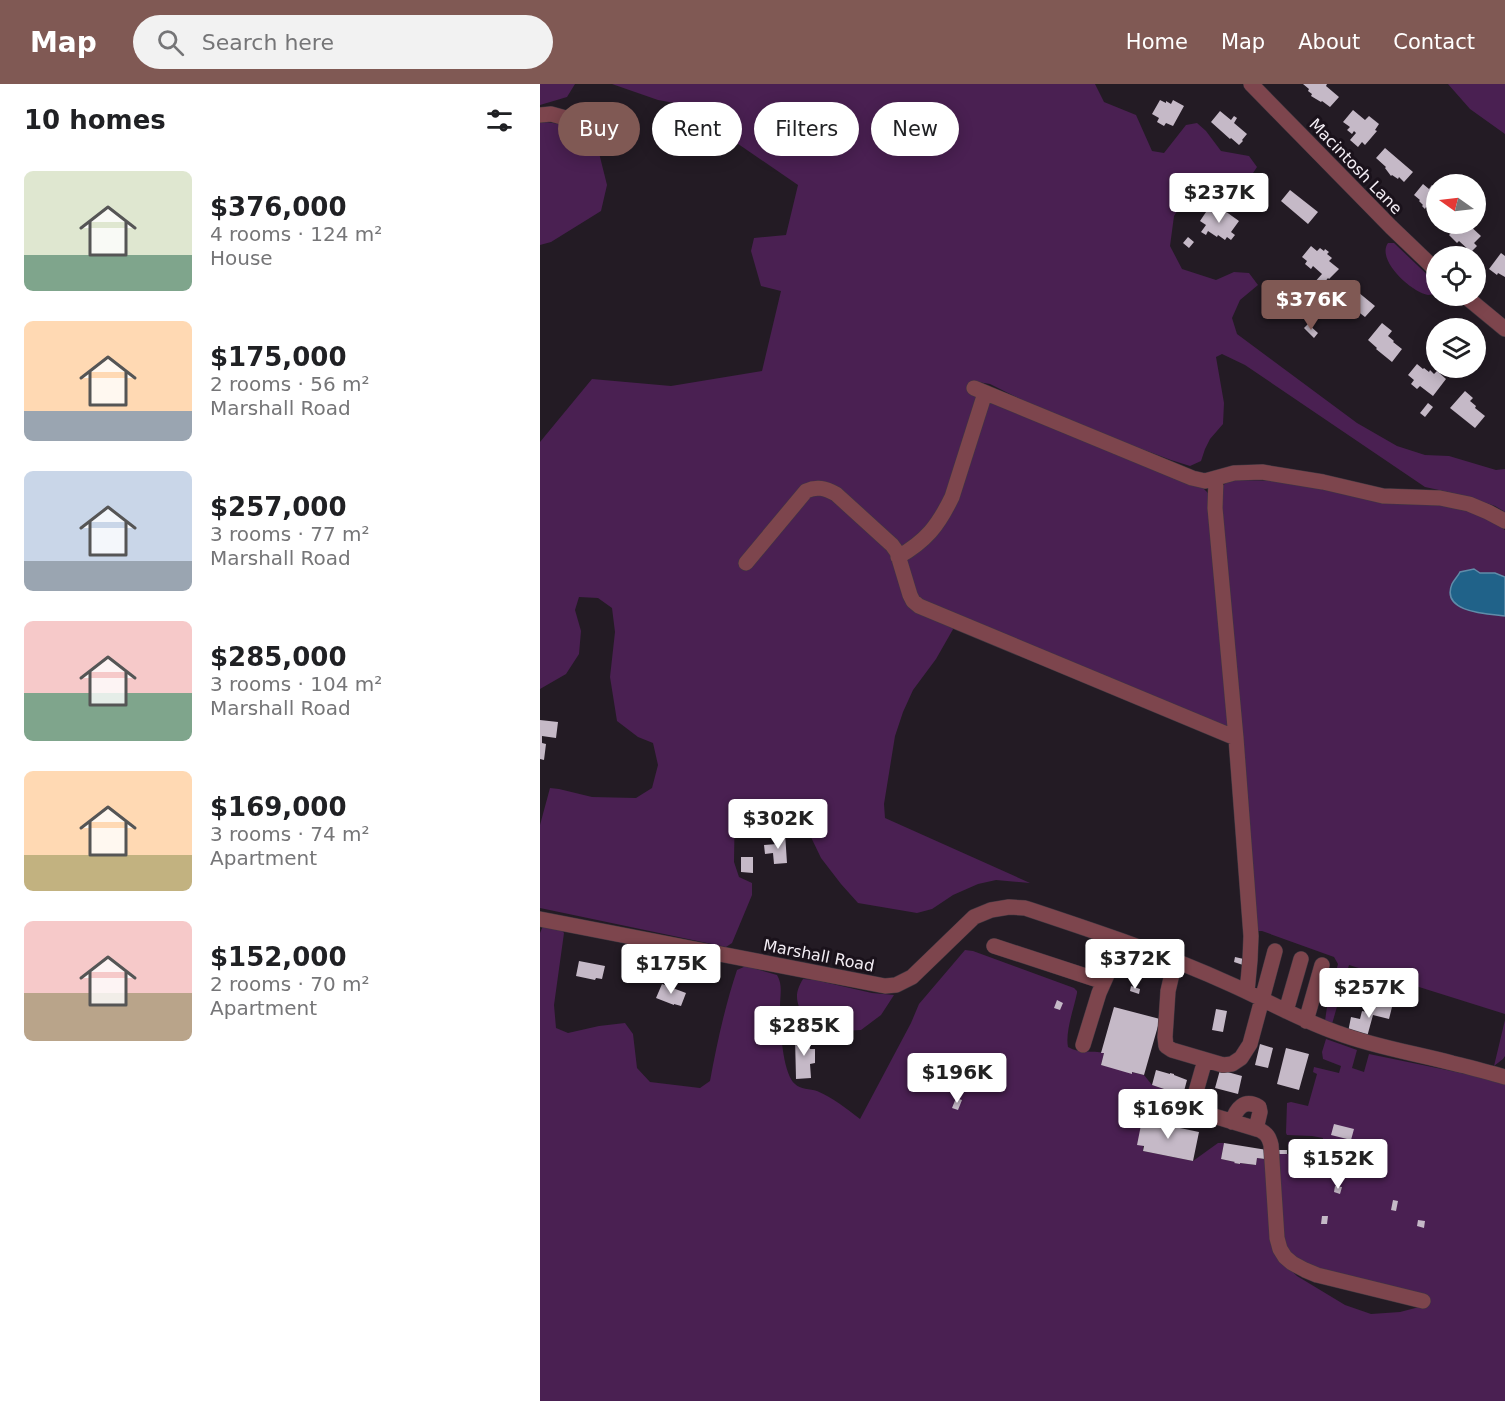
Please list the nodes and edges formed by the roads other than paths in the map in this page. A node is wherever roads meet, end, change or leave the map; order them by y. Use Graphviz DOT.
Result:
graph roads {
  1 [pos="1251,84"];
  2 [pos="540,115"];
  3 [pos="558,116"];
  4 [pos="1426,260"];
  5 [pos="1477,306"];
  6 [pos="1505,329"];
  7 [pos="1216,479"];
  8 [pos="1505,521"];
  9 [pos="898,557"];
  10 [pos="746,563"];
  11 [pos="1236,738"];
  12 [pos="540,919"];
  13 [pos="1122,941"];
  14 [pos="994,946"];
  15 [pos="1275,951"];
  16 [pos="1301,959"];
  17 [pos="1175,961"];
  18 [pos="1322,965"];
  19 [pos="1104,982"];
  20 [pos="1247,992"];
  21 [pos="1262,999"];
  22 [pos="1286,1011"];
  23 [pos="1306,1021"];
  24 [pos="1083,1045"];
  25 [pos="1205,1060"];
  26 [pos="1505,1077"];
  27 [pos="1232,1122"];
  28 [pos="1256,1129"];
  29 [pos="1423,1301"];
  1 -- 4 [label="street, Macintosh Lane"];
  2 -- 3 [label="street"];
  5 -- 6 [label="street"];
  7 -- 8 [label="street"];
  7 -- 9 [label="street"];
  7 -- 11 [label="street"];
  9 -- 10 [label="street"];
  9 -- 11 [label="street"];
  11 -- 20 [label="street"];
  12 -- 13 [label="street, Marshall Road"];
  13 -- 17 [label="street, Marshall Road"];
  13 -- 19 [label="street"];
  14 -- 19 [label="street"];
  15 -- 21 [label="street"];
  16 -- 22 [label="street"];
  17 -- 20 [label="street, Marshall Road"];
  17 -- 25 [label="street"];
  18 -- 23 [label="street"];
  19 -- 24 [label="street"];
  20 -- 21 [label="street, Marshall Road"];
  21 -- 22 [label="street, Marshall Road"];
  21 -- 25 [label="street"];
  22 -- 23 [label="street, Marshall Road"];
  23 -- 26 [label="street, Marshall Road"];
  25 -- 27 [label="street"];
  27 -- 28 [label="street"];
  27 -- 28 [label="street"];
  28 -- 29 [label="street"];
}
